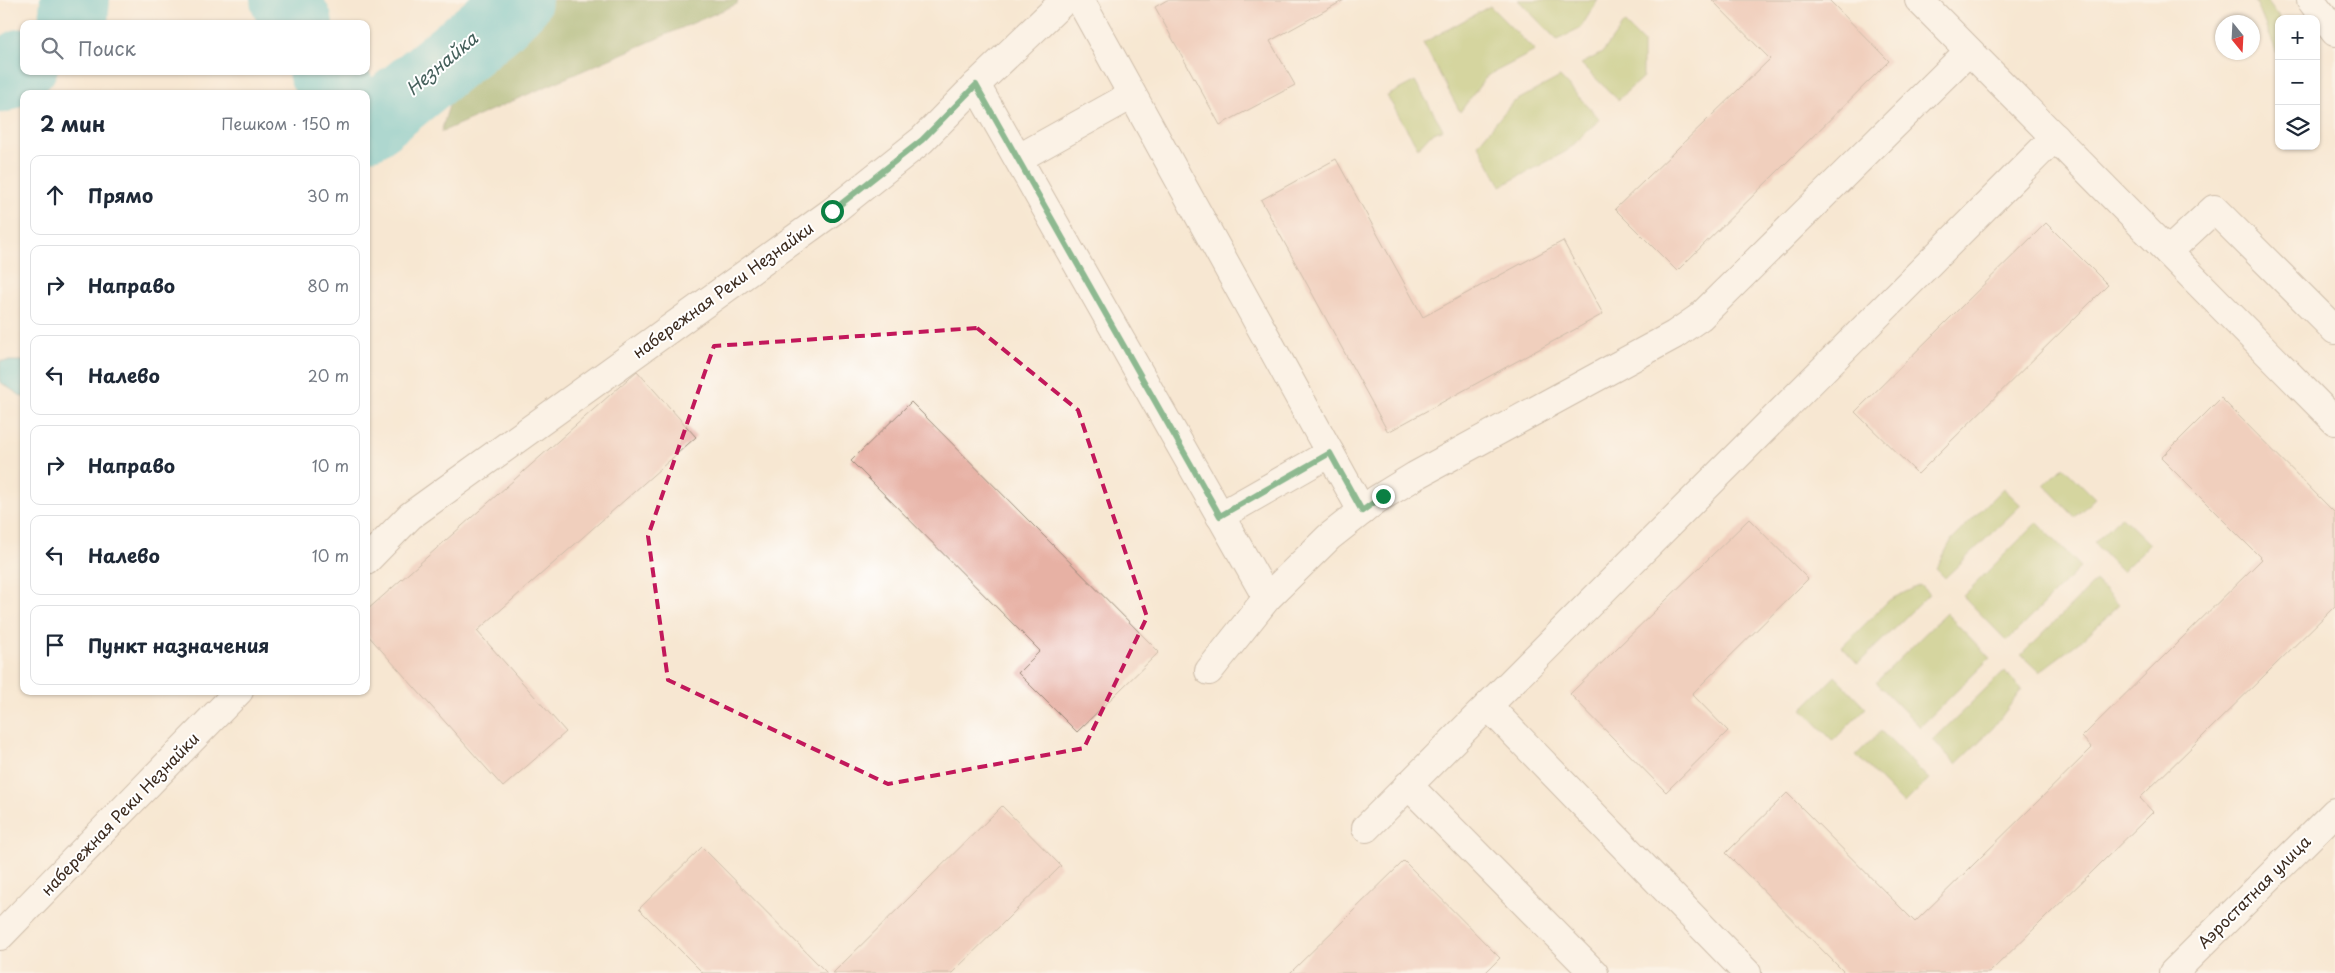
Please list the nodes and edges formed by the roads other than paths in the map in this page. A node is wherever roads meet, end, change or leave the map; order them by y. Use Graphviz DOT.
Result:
graph roads {
  1 [pos="1065,0"];
  2 [pos="1080,0"];
  3 [pos="1919,0"];
  4 [pos="2311,0"];
  5 [pos="2335,32"];
  6 [pos="1970,51"];
  7 [pos="976,85"];
  8 [pos="1132,95"];
  9 [pos="2055,137"];
  10 [pos="1020,158"];
  11 [pos="2168,252"];
  12 [pos="2335,330"];
  13 [pos="2335,421"];
  14 [pos="1330,453"];
  15 [pos="1362,511"];
  16 [pos="1220,516"];
  17 [pos="370,557"];
  18 [pos="1267,598"];
  19 [pos="1209,671"];
  20 [pos="235,695"];
  21 [pos="1488,706"];
  22 [pos="1408,785"];
  23 [pos="2335,812"];
  24 [pos="1366,828"];
  25 [pos="0,936"];
  26 [pos="1594,973"];
  27 [pos="1747,973"];
  28 [pos="2173,973"];
  1 -- 7 [label="street, набережная Реки Незнайки"];
  2 -- 8 [label="street"];
  3 -- 6 [label="street"];
  4 -- 5 [label="street"];
  6 -- 9 [label="street"];
  6 -- 15 [label="street"];
  7 -- 10 [label="street"];
  7 -- 17 [label="street, набережная Реки Незнайки"];
  8 -- 10 [label="street"];
  8 -- 14 [label="street"];
  9 -- 11 [label="street"];
  9 -- 21 [label="street"];
  10 -- 16 [label="street"];
  11 -- 12 [label="street"];
  11 -- 13 [label="street"];
  14 -- 15 [label="street"];
  14 -- 16 [label="street"];
  15 -- 18 [label="street"];
  16 -- 18 [label="street"];
  18 -- 19 [label="street"];
  20 -- 25 [label="street, набережная Реки Незнайки"];
  21 -- 22 [label="street"];
  21 -- 27 [label="street"];
  22 -- 24 [label="street"];
  22 -- 26 [label="street"];
  23 -- 28 [label="street, Аэростатная улица"];
}
